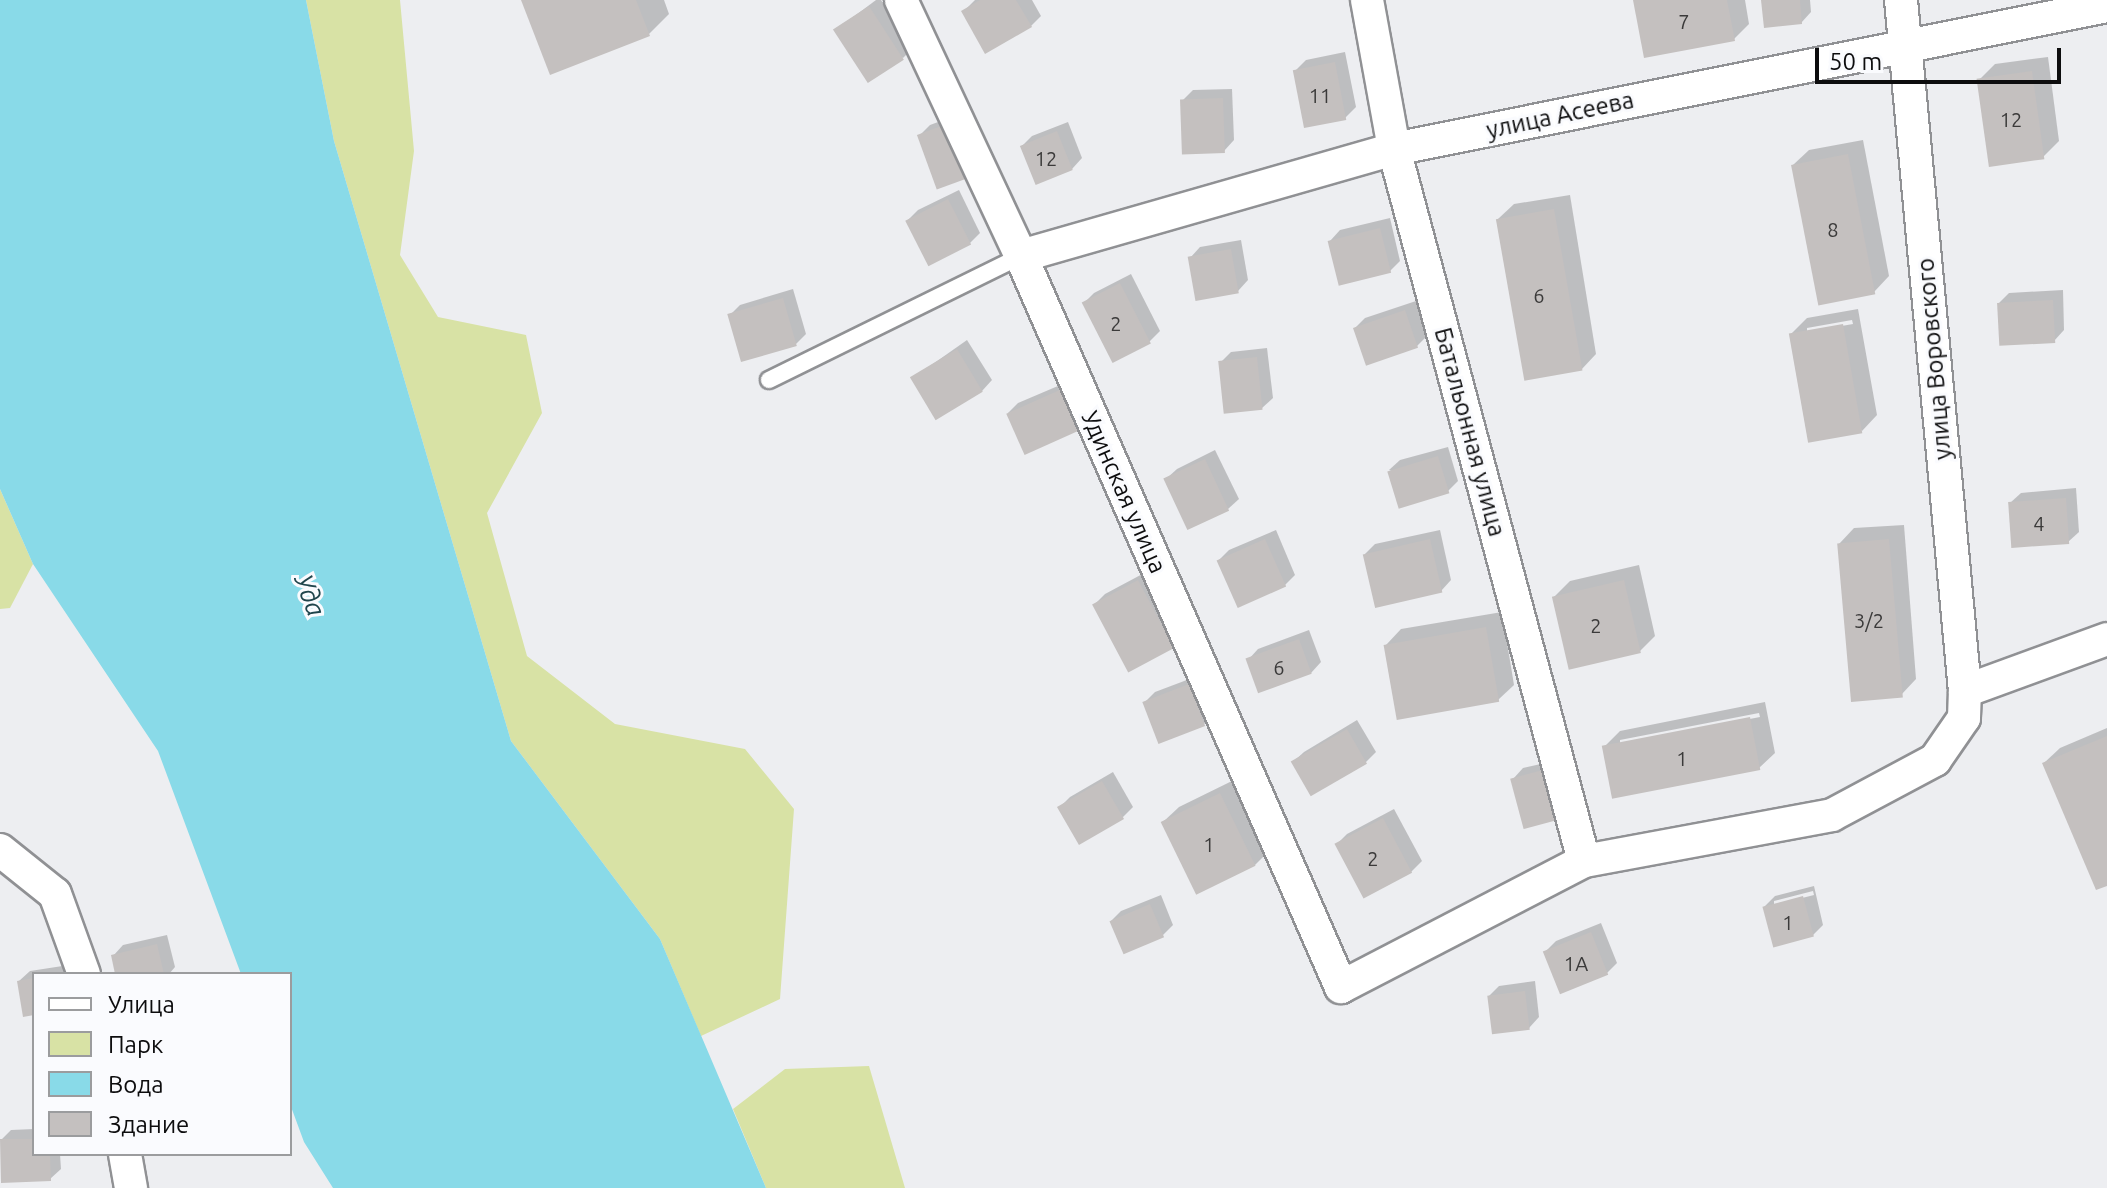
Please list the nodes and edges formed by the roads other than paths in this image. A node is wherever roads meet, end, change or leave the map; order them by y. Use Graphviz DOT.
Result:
graph roads {
  1 [pos="901,0"];
  2 [pos="1367,0"];
  3 [pos="1901,0"];
  4 [pos="2107,6"];
  5 [pos="1903,45"];
  6 [pos="1394,149"];
  7 [pos="1021,256"];
  8 [pos="769,380"];
  9 [pos="2107,639"];
  10 [pos="1965,704"];
  11 [pos="0,850"];
  12 [pos="1584,861"];
  13 [pos="83,972"];
  14 [pos="125,1156"];
  15 [pos="131,1188"];
  1 -- 7 [label="street, Удинская улица"];
  2 -- 6 [label="street, Батальонная улица"];
  3 -- 5 [label="street, улица Воровского"];
  4 -- 5 [label="street, улица Асеева"];
  5 -- 6 [label="street, улица Асеева"];
  5 -- 10 [label="street, улица Воровского"];
  6 -- 7 [label="street, улица Асеева"];
  6 -- 12 [label="street, Батальонная улица"];
  7 -- 8 [label="lane"];
  7 -- 12 [label="street, Удинская улица"];
  9 -- 10 [label="street"];
  10 -- 12 [label="street"];
  11 -- 13 [label="street"];
  14 -- 15 [label="street"];
}
